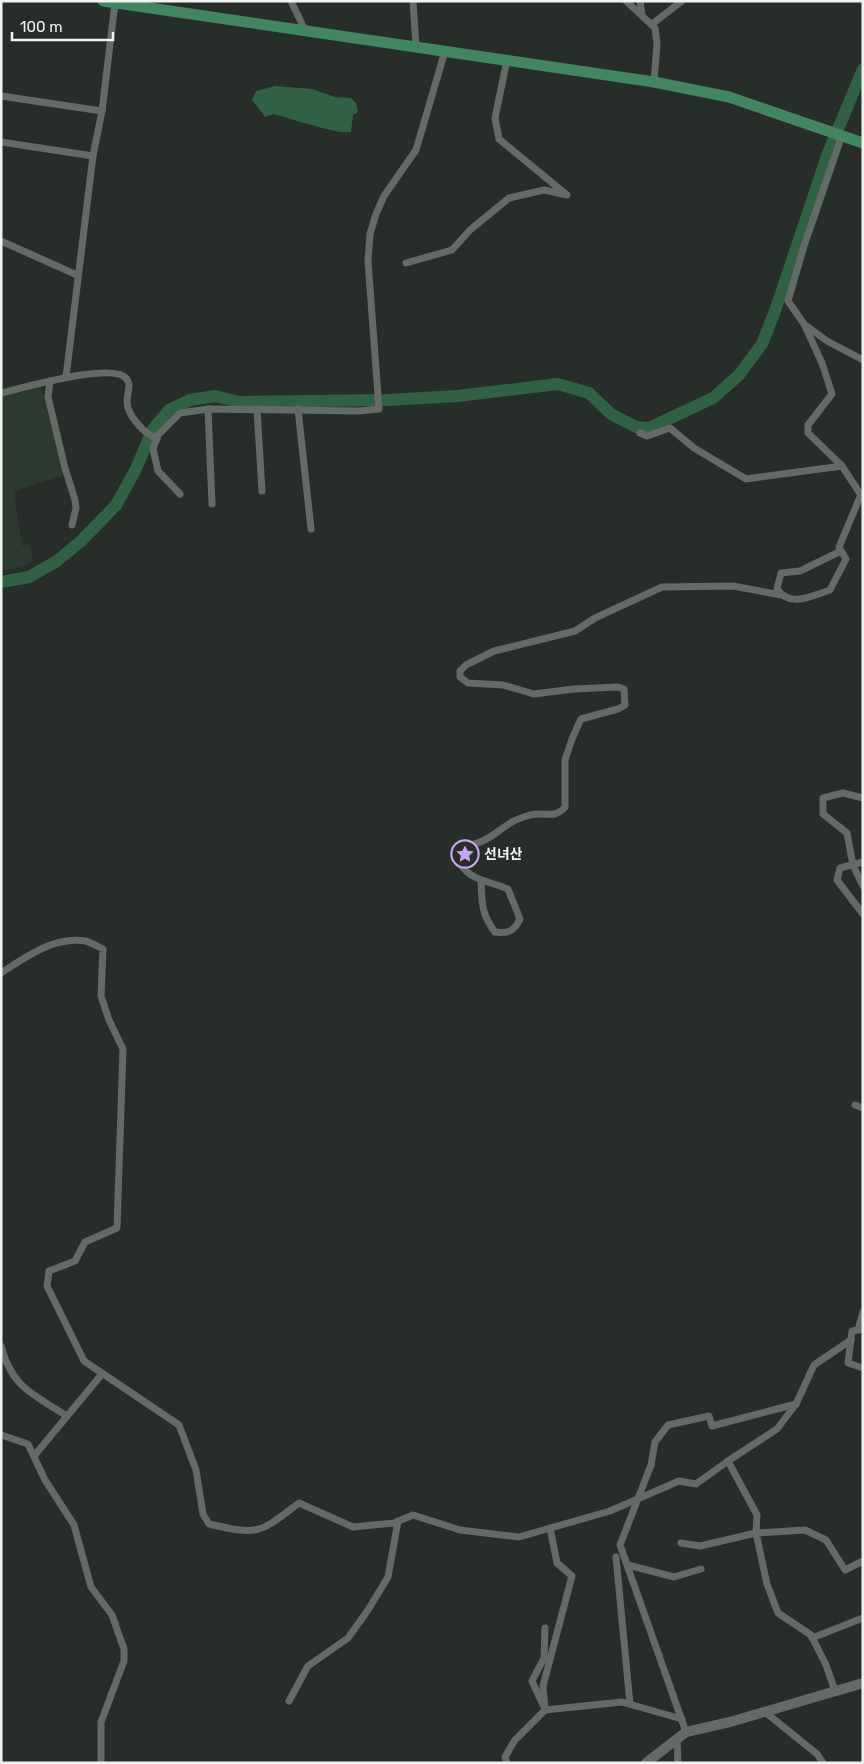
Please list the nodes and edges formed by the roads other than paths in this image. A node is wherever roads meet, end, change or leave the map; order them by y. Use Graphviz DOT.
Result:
graph roads {
  1 [pos="103,1"];
  2 [pos="291,1"];
  3 [pos="413,1"];
  4 [pos="626,1"];
  5 [pos="640,1"];
  6 [pos="682,1"];
  7 [pos="116,3"];
  8 [pos="140,4"];
  9 [pos="642,15"];
  10 [pos="652,24"];
  11 [pos="305,30"];
  12 [pos="416,46"];
  13 [pos="445,51"];
  14 [pos="507,60"];
  15 [pos="654,82"];
  16 [pos="1,96"];
  17 [pos="102,111"];
  18 [pos="842,135"];
  19 [pos="1,142"];
  20 [pos="863,143"];
  21 [pos="93,156"];
  22 [pos="1,241"];
  23 [pos="406,263"];
  24 [pos="77,275"];
  25 [pos="804,324"];
  26 [pos="863,360"];
  27 [pos="66,378"];
  28 [pos="50,381"];
  29 [pos="1,393"];
  30 [pos="208,409"];
  31 [pos="257,409"];
  32 [pos="298,409"];
  33 [pos="640,433"];
  34 [pos="155,438"];
  35 [pos="842,466"];
  36 [pos="262,491"];
  37 [pos="180,494"];
  38 [pos="862,498"];
  39 [pos="212,504"];
  40 [pos="72,525"];
  41 [pos="311,529"];
  42 [pos="841,551"];
  43 [pos="781,595"];
  44 [pos="863,798"];
  45 [pos="863,862"];
  46 [pos="853,865"];
  47 [pos="482,880"];
  48 [pos="863,886"];
  49 [pos="863,914"];
  50 [pos="1,973"];
  51 [pos="855,1105"];
  52 [pos="863,1108"];
  53 [pos="863,1312"];
  54 [pos="861,1329"];
  55 [pos="851,1340"];
  56 [pos="1,1346"];
  57 [pos="863,1368"];
  58 [pos="102,1374"];
  59 [pos="796,1404"];
  60 [pos="67,1416"];
  61 [pos="1,1435"];
  62 [pos="34,1456"];
  63 [pos="728,1461"];
  64 [pos="638,1500"];
  65 [pos="398,1521"];
  66 [pos="550,1528"];
  67 [pos="756,1533"];
  68 [pos="682,1543"];
  69 [pos="616,1557"];
  70 [pos="863,1561"];
  71 [pos="628,1565"];
  72 [pos="701,1568"];
  73 [pos="863,1618"];
  74 [pos="545,1628"];
  75 [pos="812,1638"];
  76 [pos="863,1683"];
  77 [pos="835,1691"];
  78 [pos="289,1701"];
  79 [pos="630,1704"];
  80 [pos="545,1710"];
  81 [pos="765,1712"];
  82 [pos="682,1718"];
  83 [pos="686,1732"];
  84 [pos="677,1739"];
  85 [pos="101,1763"];
  86 [pos="507,1763"];
  87 [pos="646,1763"];
  88 [pos="678,1763"];
  89 [pos="824,1763"];
  1 -- 7 [label="main road"];
  2 -- 11 [label="street"];
  3 -- 12 [label="street"];
  4 -- 9 [label="street"];
  5 -- 9 [label="street"];
  6 -- 10 [label="street"];
  7 -- 8 [label="main road"];
  7 -- 17 [label="street"];
  8 -- 11 [label="main road"];
  9 -- 10 [label="street"];
  10 -- 15 [label="street"];
  11 -- 12 [label="main road"];
  12 -- 13 [label="main road"];
  13 -- 14 [label="main road"];
  13 -- 32 [label="street"];
  14 -- 15 [label="main road"];
  14 -- 23 [label="street"];
  15 -- 18 [label="main road"];
  16 -- 17 [label="street"];
  17 -- 21 [label="street"];
  18 -- 20 [label="main road"];
  18 -- 25 [label="street"];
  19 -- 21 [label="street"];
  21 -- 24 [label="street"];
  22 -- 24 [label="street"];
  24 -- 27 [label="street"];
  25 -- 26 [label="street"];
  25 -- 35 [label="street"];
  27 -- 28 [label="street"];
  27 -- 34 [label="street"];
  28 -- 29 [label="street"];
  28 -- 40 [label="street"];
  30 -- 31 [label="street"];
  30 -- 34 [label="street"];
  30 -- 39 [label="street"];
  31 -- 32 [label="street"];
  31 -- 36 [label="street"];
  32 -- 41 [label="street"];
  33 -- 35 [label="street"];
  34 -- 37 [label="street"];
  35 -- 38 [label="street"];
  38 -- 42 [label="street"];
  42 -- 43 [label="street"];
  42 -- 43 [label="street"];
  43 -- 47 [label="street"];
  44 -- 46 [label="street"];
  45 -- 46 [label="street"];
  46 -- 48 [label="street"];
  46 -- 49 [label="street"];
  47 -- 47 [label="street"];
  50 -- 58 [label="street"];
  51 -- 52 [label="street"];
  53 -- 54 [label="street"];
  54 -- 55 [label="street"];
  55 -- 57 [label="street"];
  55 -- 59 [label="street"];
  56 -- 60 [label="street"];
  58 -- 60 [label="street"];
  58 -- 65 [label="street"];
  59 -- 63 [label="street"];
  59 -- 64 [label="street"];
  60 -- 62 [label="street"];
  61 -- 62 [label="street"];
  62 -- 85 [label="street"];
  63 -- 64 [label="street"];
  63 -- 67 [label="street"];
  64 -- 66 [label="street"];
  64 -- 71 [label="street"];
  65 -- 66 [label="street"];
  65 -- 78 [label="street"];
  66 -- 80 [label="street"];
  67 -- 68 [label="street"];
  67 -- 70 [label="street"];
  67 -- 75 [label="street"];
  69 -- 79 [label="street"];
  71 -- 72 [label="street"];
  71 -- 82 [label="street"];
  73 -- 75 [label="street"];
  74 -- 80 [label="street"];
  75 -- 77 [label="street"];
  76 -- 77 [label="main road"];
  77 -- 81 [label="main road"];
  79 -- 80 [label="street"];
  79 -- 82 [label="street"];
  80 -- 86 [label="street"];
  81 -- 83 [label="main road"];
  81 -- 89 [label="street"];
  82 -- 83 [label="street"];
  83 -- 84 [label="main road"];
  84 -- 87 [label="main road"];
  84 -- 88 [label="street"];
}
